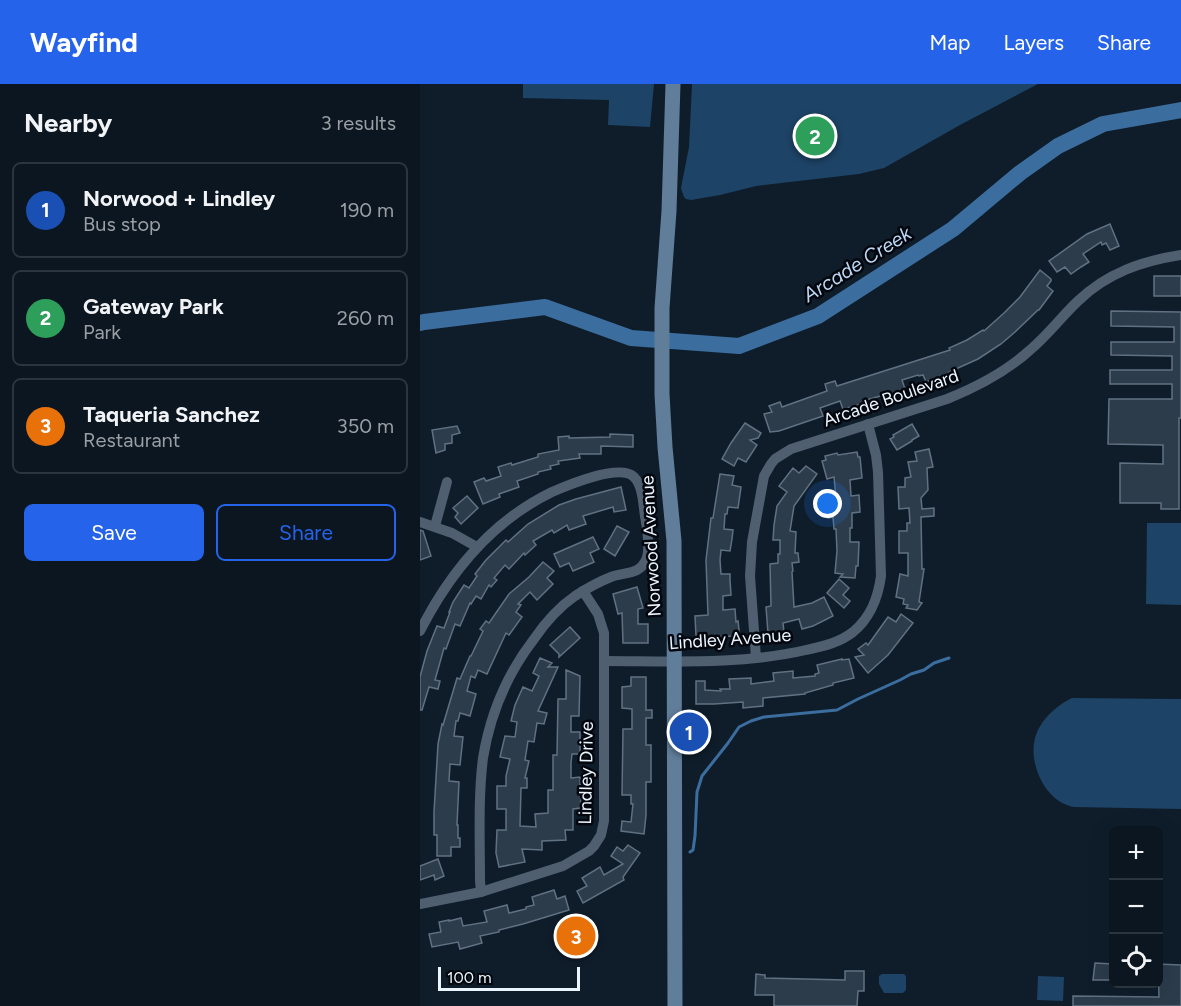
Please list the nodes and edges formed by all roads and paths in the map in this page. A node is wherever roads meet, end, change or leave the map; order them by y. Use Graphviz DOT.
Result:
graph roads {
  1 [pos="673,84"];
  2 [pos="1181,255"];
  3 [pos="868,424"];
  4 [pos="447,482"];
  5 [pos="420,522"];
  6 [pos="435,526"];
  7 [pos="477,547"];
  8 [pos="583,591"];
  9 [pos="420,631"];
  10 [pos="756,657"];
  11 [pos="675,660"];
  12 [pos="604,661"];
  13 [pos="481,892"];
  14 [pos="420,904"];
  15 [pos="675,1006"];
  1 -- 11 [label="main road, Norwood Avenue"];
  2 -- 3 [label="street, Arcade Boulevard"];
  3 -- 10 [label="street, Arcade Boulevard"];
  3 -- 10 [label="street, Lindley Avenue"];
  4 -- 6 [label="street"];
  5 -- 6 [label="street"];
  6 -- 7 [label="street"];
  7 -- 8 [label="street"];
  7 -- 9 [label="street"];
  8 -- 12 [label="street, Lindley Drive"];
  8 -- 13 [label="street"];
  10 -- 11 [label="street, Lindley Avenue"];
  11 -- 12 [label="street, Lindley Avenue"];
  11 -- 15 [label="main road, Norwood Avenue"];
  12 -- 13 [label="street, Lindley Drive"];
  13 -- 14 [label="street, Lindley Drive"];
}
